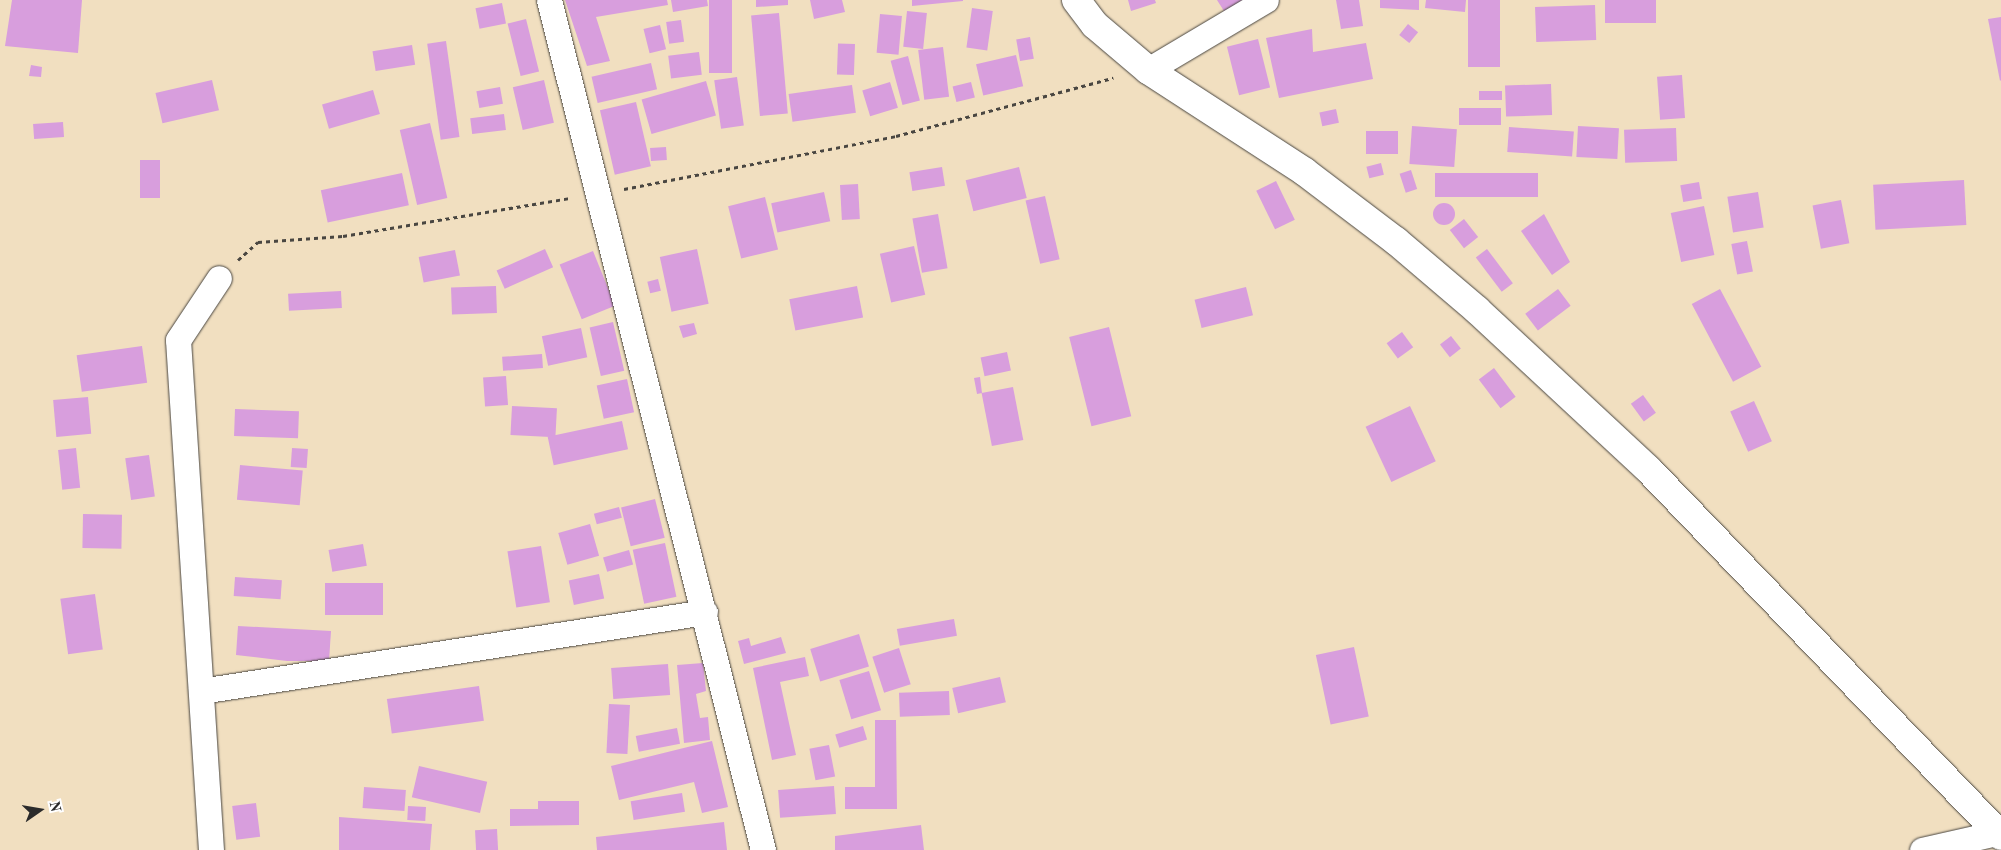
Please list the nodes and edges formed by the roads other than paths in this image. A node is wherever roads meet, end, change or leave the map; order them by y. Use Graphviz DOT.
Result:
graph roads {
  1 [pos="549,0"];
  2 [pos="1076,0"];
  3 [pos="1266,0"];
  4 [pos="1148,70"];
  5 [pos="219,278"];
  6 [pos="705,612"];
  7 [pos="201,691"];
  8 [pos="1999,834"];
  9 [pos="211,850"];
  10 [pos="763,850"];
  11 [pos="1922,850"];
  1 -- 6 [label="street"];
  2 -- 4 [label="street"];
  3 -- 4 [label="street"];
  4 -- 8 [label="street"];
  5 -- 7 [label="street"];
  6 -- 7 [label="street"];
  6 -- 10 [label="street"];
  7 -- 9 [label="street"];
  8 -- 11 [label="street"];
}
